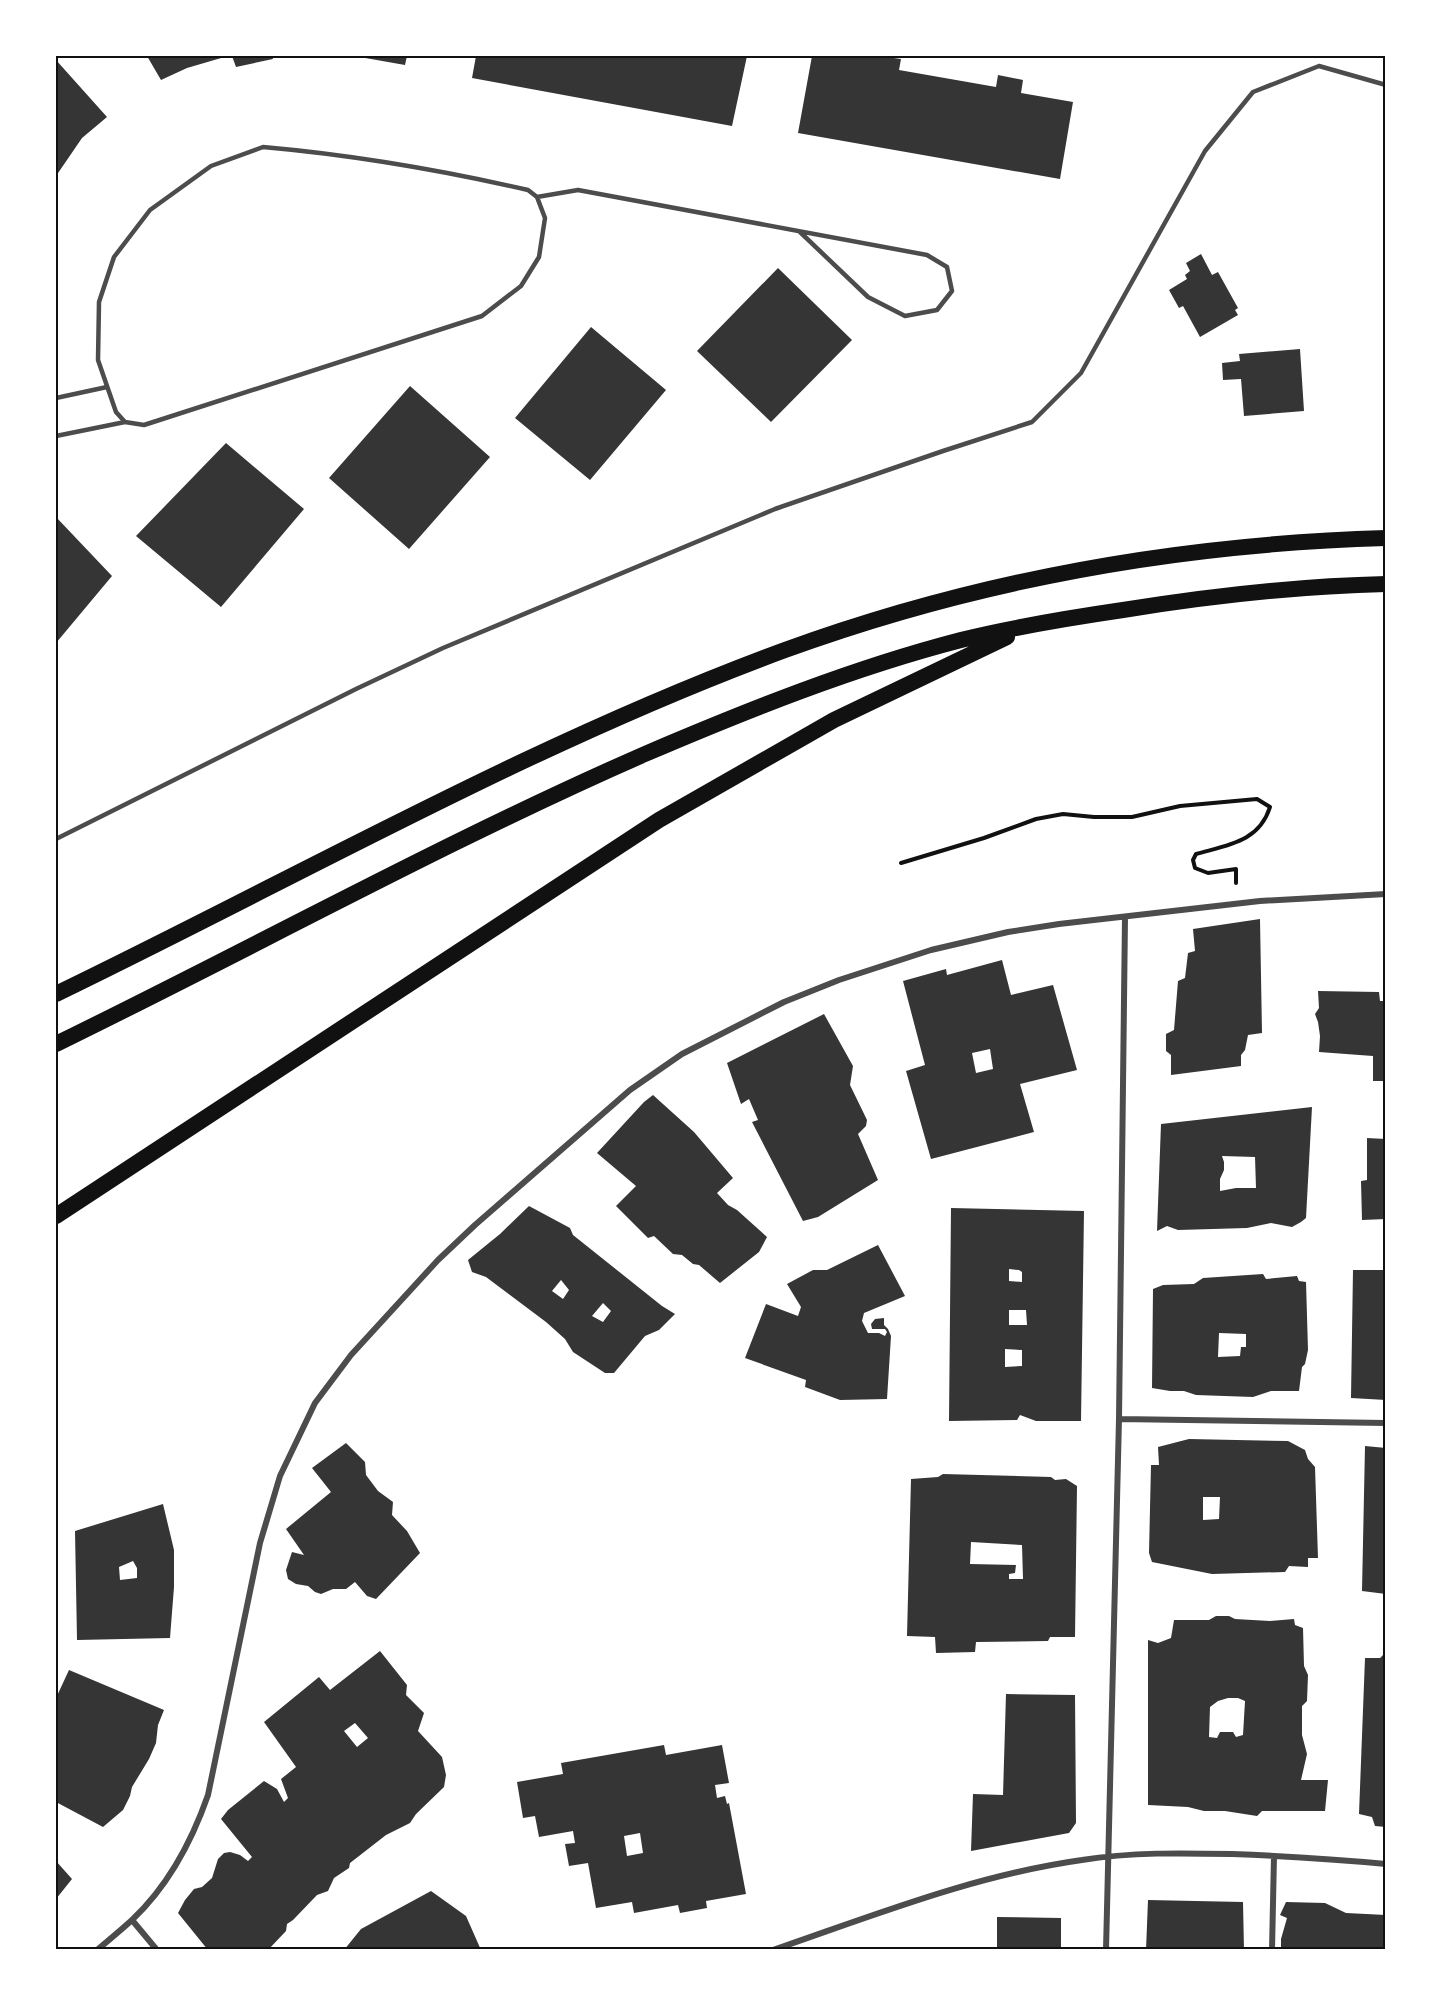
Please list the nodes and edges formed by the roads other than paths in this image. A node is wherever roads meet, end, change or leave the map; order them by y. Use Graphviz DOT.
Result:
graph roads {
  1 [pos="1386,85"];
  2 [pos="537,197"];
  3 [pos="800,232"];
  4 [pos="107,387"];
  5 [pos="56,398"];
  6 [pos="125,422"];
  7 [pos="56,436"];
  8 [pos="1386,538"];
  9 [pos="1386,584"];
  10 [pos="1033,624"];
  11 [pos="56,838"];
  12 [pos="1386,894"];
  13 [pos="1125,917"];
  14 [pos="56,994"];
  15 [pos="56,1044"];
  16 [pos="56,1216"];
  17 [pos="1119,1419"];
  18 [pos="1386,1423"];
  19 [pos="1109,1856"];
  20 [pos="1274,1856"];
  21 [pos="1386,1864"];
  22 [pos="132,1920"];
  23 [pos="97,1950"];
  24 [pos="157,1950"];
  25 [pos="773,1950"];
  26 [pos="1107,1950"];
  27 [pos="1272,1950"];
  1 -- 11 [label="lane"];
  2 -- 3 [label="lane"];
  2 -- 4 [label="lane"];
  2 -- 6 [label="lane"];
  3 -- 3 [label="lane"];
  4 -- 5 [label="lane"];
  4 -- 6 [label="lane"];
  6 -- 7 [label="lane"];
  8 -- 14 [label="highway"];
  9 -- 10 [label="highway"];
  10 -- 15 [label="highway"];
  10 -- 16 [label="highway"];
  12 -- 13 [label="street"];
  13 -- 17 [label="street"];
  13 -- 22 [label="street"];
  17 -- 18 [label="street"];
  17 -- 19 [label="street"];
  19 -- 20 [label="street"];
  19 -- 25 [label="street"];
  19 -- 26 [label="street"];
  20 -- 21 [label="street"];
  20 -- 27 [label="street"];
  22 -- 23 [label="street"];
  22 -- 24 [label="street"];
}
